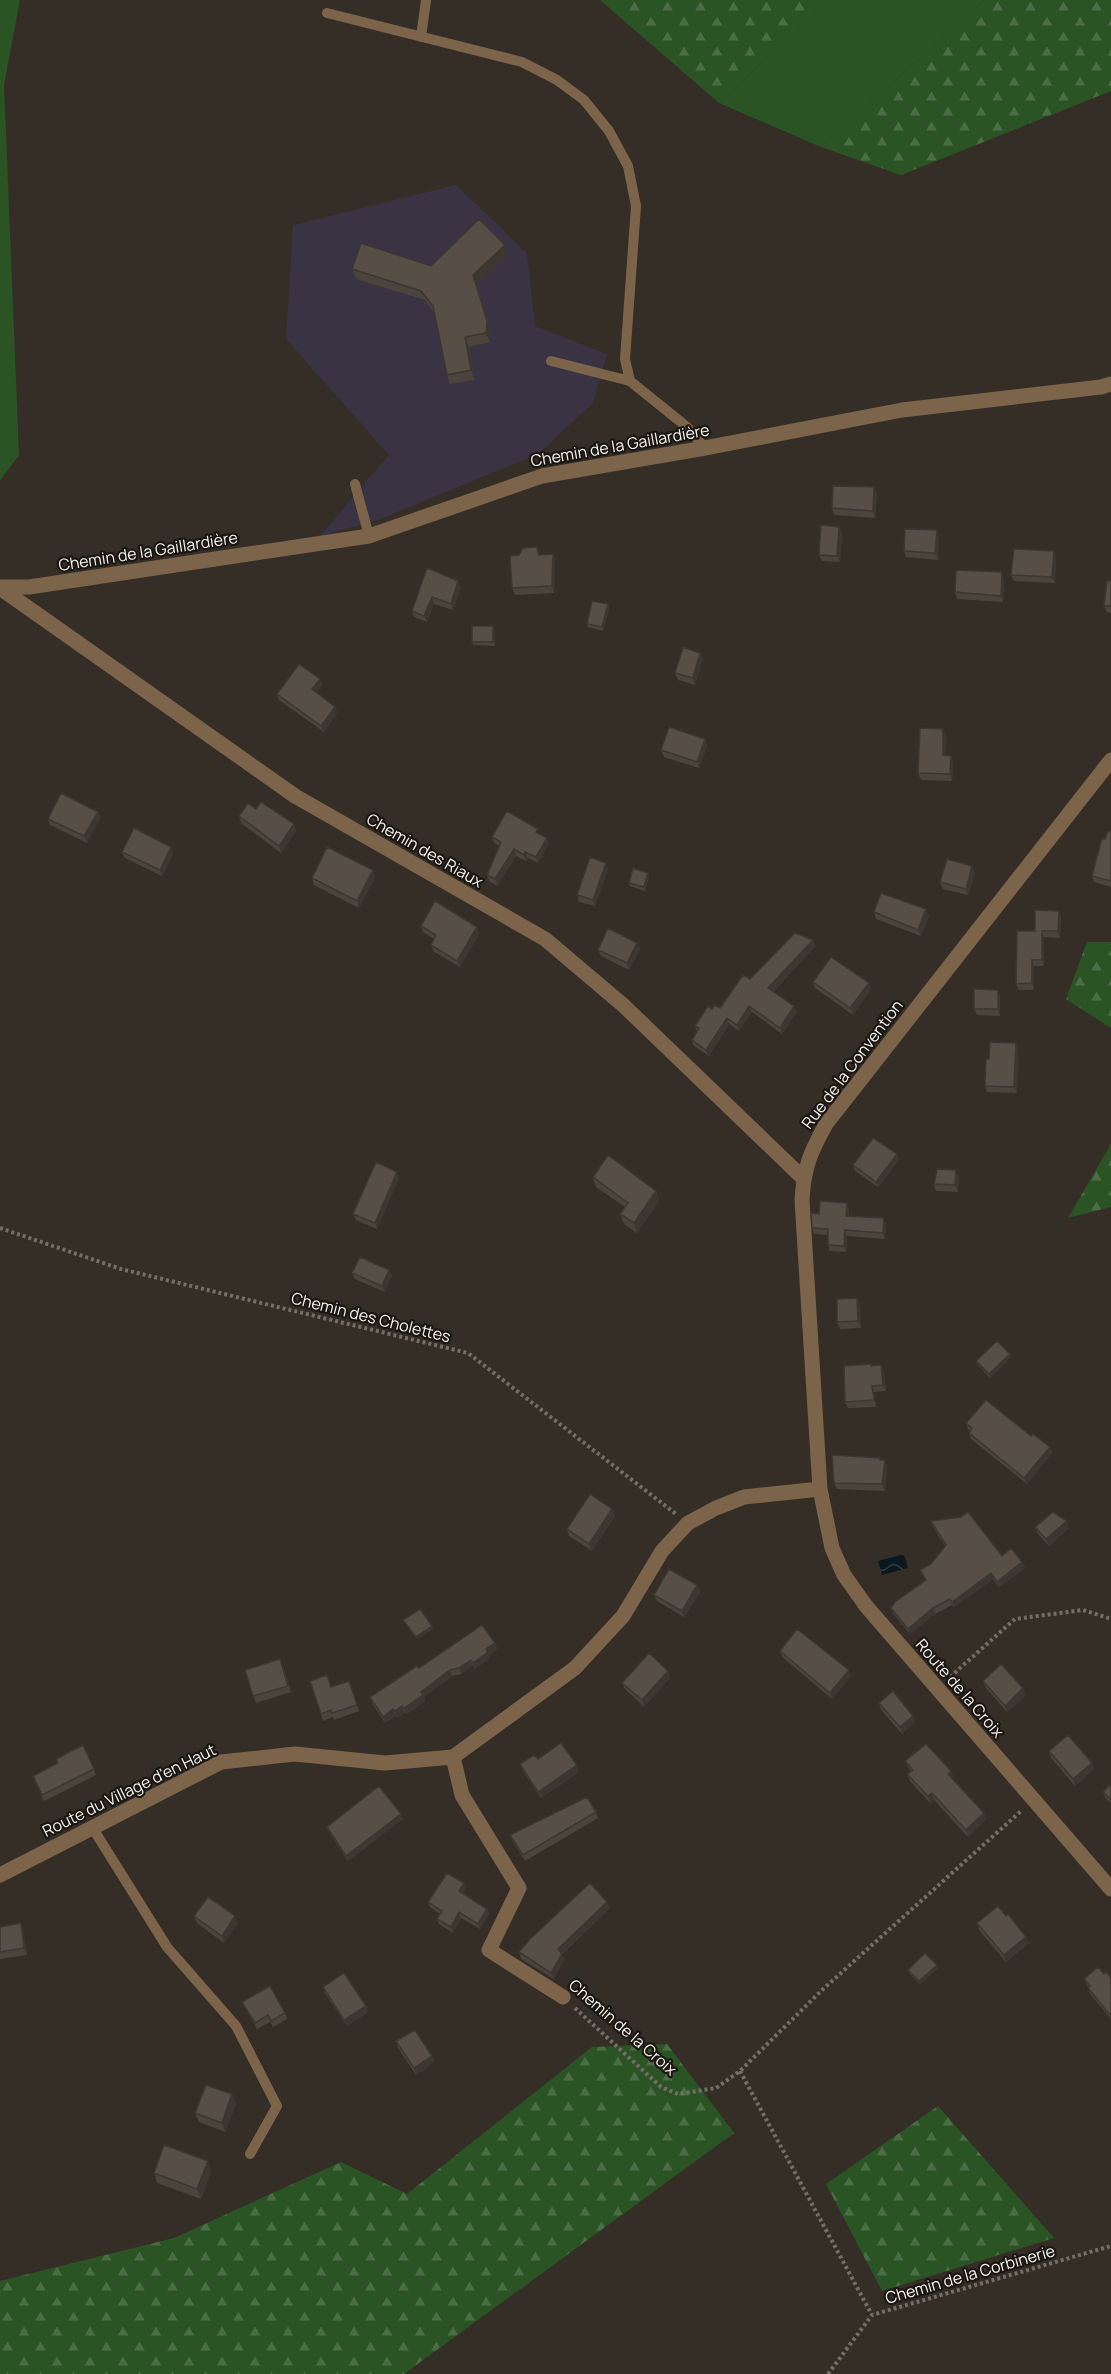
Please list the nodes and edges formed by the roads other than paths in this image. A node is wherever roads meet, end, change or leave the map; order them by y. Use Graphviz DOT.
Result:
graph roads {
  1 [pos="426,0"];
  2 [pos="327,13"];
  3 [pos="421,37"];
  4 [pos="551,361"];
  5 [pos="630,381"];
  6 [pos="1111,384"];
  7 [pos="705,448"];
  8 [pos="355,484"];
  9 [pos="369,536"];
  10 [pos="0,587"];
  11 [pos="1111,760"];
  12 [pos="803,1178"];
  13 [pos="820,1489"];
  14 [pos="453,1757"];
  15 [pos="92,1827"];
  16 [pos="0,1875"];
  17 [pos="1111,1889"];
  18 [pos="563,1997"];
  19 [pos="250,2154"];
  1 -- 3 [label="lane"];
  2 -- 3 [label="lane"];
  3 -- 5 [label="lane"];
  4 -- 5 [label="lane"];
  5 -- 7 [label="lane"];
  6 -- 7 [label="street, Chemin de la Gaillardière"];
  7 -- 9 [label="street, Chemin de la Gaillardière"];
  8 -- 9 [label="lane"];
  9 -- 10 [label="street, Chemin de la Gaillardière"];
  10 -- 12 [label="street, Chemin des Riaux"];
  11 -- 12 [label="street, Rue de la Convention"];
  12 -- 13 [label="street, Rue de la Convention"];
  13 -- 14 [label="street"];
  13 -- 17 [label="street, Route de la Croix"];
  14 -- 15 [label="street, Route du Village d'en Haut"];
  14 -- 18 [label="street, Chemin de la Croix"];
  15 -- 16 [label="street, Route du Village d'en Haut"];
  15 -- 19 [label="lane"];
}
